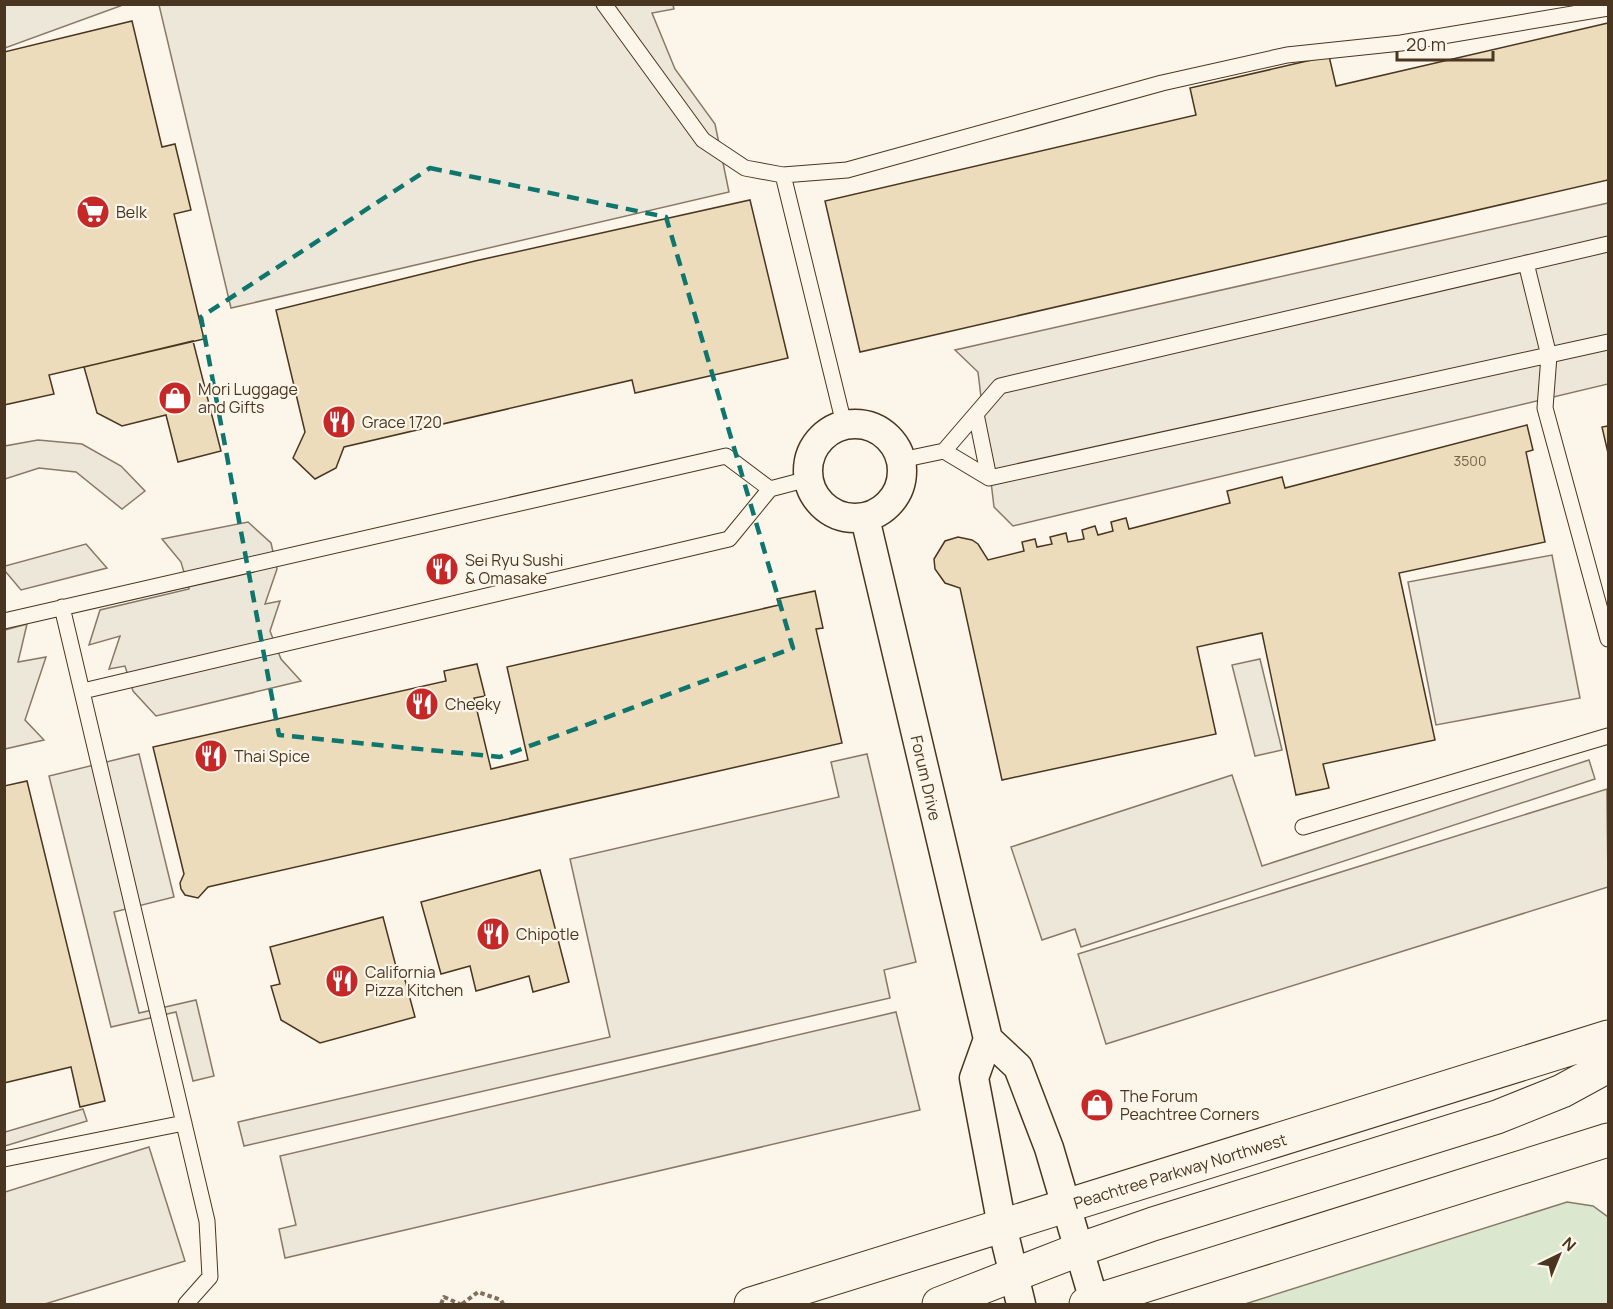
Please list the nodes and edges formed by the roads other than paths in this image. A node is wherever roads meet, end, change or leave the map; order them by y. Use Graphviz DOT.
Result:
graph roads {
  1 [pos="604,4"];
  2 [pos="1608,8"];
  3 [pos="783,175"];
  4 [pos="1608,244"];
  5 [pos="1526,263"];
  6 [pos="1608,342"];
  7 [pos="1549,356"];
  8 [pos="976,414"];
  9 [pos="844,424"];
  10 [pos="944,451"];
  11 [pos="901,460"];
  12 [pos="989,478"];
  13 [pos="808,479"];
  14 [pos="770,489"];
  15 [pos="865,518"];
  16 [pos="62,607"];
  17 [pos="4,621"];
  18 [pos="1608,639"];
  19 [pos="83,692"];
  20 [pos="1608,736"];
  21 [pos="1303,827"];
  22 [pos="1608,1037"];
  23 [pos="988,1039"];
  24 [pos="1608,1066"];
  25 [pos="184,1123"];
  26 [pos="1608,1140"];
  27 [pos="4,1159"];
  28 [pos="1067,1206"];
  29 [pos="1002,1226"];
  30 [pos="1078,1250"];
  31 [pos="1018,1290"];
  32 [pos="1092,1304"];
  33 [pos="186,1305"];
  34 [pos="751,1305"];
  35 [pos="939,1305"];
  1 -- 3 [label="lane"];
  2 -- 3 [label="lane"];
  3 -- 9 [label="lane"];
  4 -- 5 [label="lane"];
  5 -- 7 [label="lane"];
  5 -- 8 [label="lane"];
  6 -- 7 [label="lane"];
  7 -- 12 [label="lane"];
  7 -- 18 [label="lane"];
  8 -- 10 [label="lane"];
  8 -- 12 [label="lane"];
  9 -- 11 [label="street"];
  9 -- 13 [label="street"];
  10 -- 11 [label="lane"];
  10 -- 12 [label="lane"];
  11 -- 15 [label="street"];
  13 -- 14 [label="lane"];
  13 -- 15 [label="street"];
  14 -- 16 [label="lane"];
  14 -- 19 [label="lane"];
  15 -- 23 [label="street, Forum Drive"];
  16 -- 17 [label="lane"];
  16 -- 19 [label="lane"];
  19 -- 25 [label="lane"];
  20 -- 21 [label="lane"];
  22 -- 28 [label="highway, Peachtree Parkway Northwest"];
  23 -- 28 [label="street"];
  23 -- 29 [label="street"];
  24 -- 30 [label="highway"];
  25 -- 27 [label="lane"];
  25 -- 33 [label="lane"];
  26 -- 32 [label="highway"];
  28 -- 29 [label="highway, Peachtree Parkway Northwest"];
  28 -- 30 [label="street"];
  29 -- 31 [label="street"];
  29 -- 34 [label="highway, Peachtree Parkway Northwest"];
  30 -- 31 [label="highway"];
  30 -- 32 [label="street"];
  31 -- 35 [label="highway"];
}
